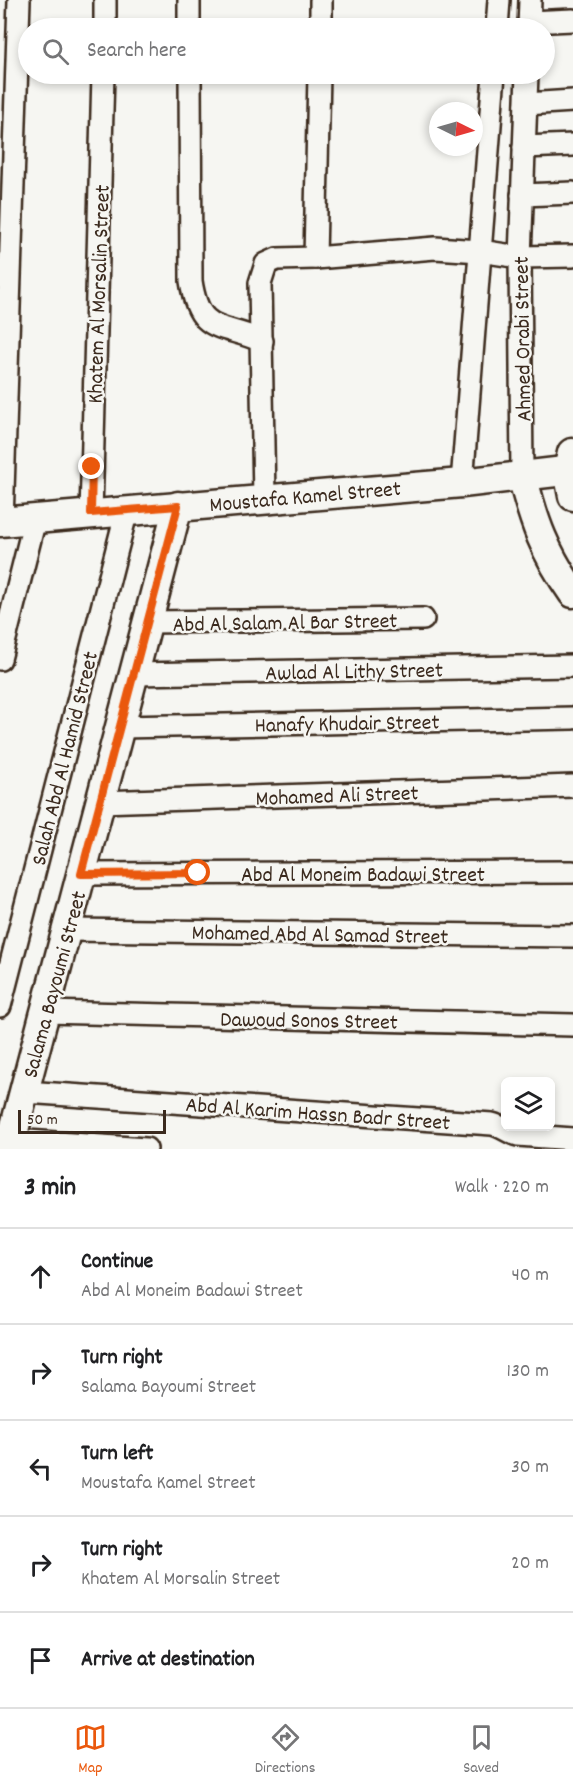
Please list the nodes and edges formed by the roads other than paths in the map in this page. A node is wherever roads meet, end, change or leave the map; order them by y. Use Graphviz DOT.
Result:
graph roads {
  1 [pos="20,0"];
  2 [pos="105,0"];
  3 [pos="189,0"];
  4 [pos="321,0"];
  5 [pos="499,0"];
  6 [pos="530,0"];
  7 [pos="19,18"];
  8 [pos="105,18"];
  9 [pos="189,18"];
  10 [pos="321,18"];
  11 [pos="498,18"];
  12 [pos="529,18"];
  13 [pos="573,20"];
  14 [pos="555,22"];
  15 [pos="18,55"];
  16 [pos="103,84"];
  17 [pos="189,84"];
  18 [pos="320,84"];
  19 [pos="493,84"];
  20 [pos="527,84"];
  21 [pos="573,100"];
  22 [pos="526,104"];
  23 [pos="573,145"];
  24 [pos="524,147"];
  25 [pos="573,193"];
  26 [pos="522,195"];
  27 [pos="480,251"];
  28 [pos="573,256"];
  29 [pos="520,257"];
  30 [pos="315,258"];
  31 [pos="262,341"];
  32 [pos="572,472"];
  33 [pos="522,475"];
  34 [pos="462,483"];
  35 [pos="264,498"];
  36 [pos="178,506"];
  37 [pos="126,510"];
  38 [pos="91,513"];
  39 [pos="35,519"];
  40 [pos="1,522"];
  41 [pos="573,593"];
  42 [pos="423,619"];
  43 [pos="148,622"];
  44 [pos="0,659"];
  45 [pos="573,666"];
  46 [pos="134,674"];
  47 [pos="573,718"];
  48 [pos="120,727"];
  49 [pos="573,786"];
  50 [pos="100,802"];
  51 [pos="573,872"];
  52 [pos="81,874"];
  53 [pos="67,930"];
  54 [pos="573,936"];
  55 [pos="0,1006"];
  56 [pos="45,1012"];
  57 [pos="573,1025"];
  58 [pos="25,1092"];
  59 [pos="573,1139"];
  60 [pos="10,1144"];
  61 [pos="146,1149"];
  1 -- 7 [label="street"];
  2 -- 8 [label="street"];
  3 -- 9 [label="street"];
  4 -- 10 [label="street"];
  5 -- 11 [label="street"];
  6 -- 12 [label="street"];
  13 -- 14 [label="street"];
  15 -- 40 [label="street"];
  16 -- 38 [label="street, Khatem Al Morsalin Street"];
  17 -- 31 [label="street"];
  18 -- 30 [label="street"];
  19 -- 27 [label="street"];
  20 -- 22 [label="street, Ahmed Orabi Street"];
  21 -- 22 [label="street"];
  22 -- 24 [label="street, Ahmed Orabi Street"];
  23 -- 24 [label="street"];
  24 -- 26 [label="street, Ahmed Orabi Street"];
  25 -- 26 [label="street"];
  26 -- 29 [label="street, Ahmed Orabi Street"];
  27 -- 29 [label="street"];
  27 -- 30 [label="street"];
  27 -- 34 [label="street"];
  28 -- 29 [label="street"];
  29 -- 33 [label="street, Ahmed Orabi Street"];
  30 -- 31 [label="street"];
  31 -- 35 [label="street"];
  32 -- 33 [label="street, Moustafa Kamel Street"];
  33 -- 34 [label="street, Moustafa Kamel Street"];
  33 -- 41 [label="street, Ahmed Orabi Street"];
  34 -- 35 [label="street, Moustafa Kamel Street"];
  35 -- 36 [label="street, Moustafa Kamel Street"];
  36 -- 37 [label="street, Moustafa Kamel Street"];
  36 -- 43 [label="street, Salama Bayoumi Street"];
  37 -- 38 [label="street, Moustafa Kamel Street"];
  37 -- 55 [label="street, Salah Abd Al Hamid Street"];
  38 -- 39 [label="street, Moustafa Kamel Street"];
  39 -- 40 [label="street, Moustafa Kamel Street"];
  39 -- 44 [label="street"];
  42 -- 43 [label="street, Abd Al Salam Al Bar Street"];
  43 -- 46 [label="street, Salama Bayoumi Street"];
  45 -- 46 [label="street, Awlad Al Lithy Street"];
  46 -- 48 [label="street, Salama Bayoumi Street"];
  47 -- 48 [label="street, Hanafy Khudair Street"];
  48 -- 50 [label="street, Salama Bayoumi Street"];
  49 -- 50 [label="street, Mohamed Ali Street"];
  50 -- 52 [label="street, Salama Bayoumi Street"];
  51 -- 52 [label="street, Abd Al Moneim Badawi Street"];
  52 -- 53 [label="street, Salama Bayoumi Street"];
  53 -- 54 [label="street, Mohamed Abd Al Samad Street"];
  53 -- 56 [label="street, Salama Bayoumi Street"];
  56 -- 57 [label="street, Dawoud Sonos Street"];
  56 -- 58 [label="street, Salama Bayoumi Street"];
  58 -- 59 [label="street, Abd Al Karim Hassn Badr Street"];
  58 -- 60 [label="street, Salama Bayoumi Street"];
  60 -- 61 [label="street"];
}
